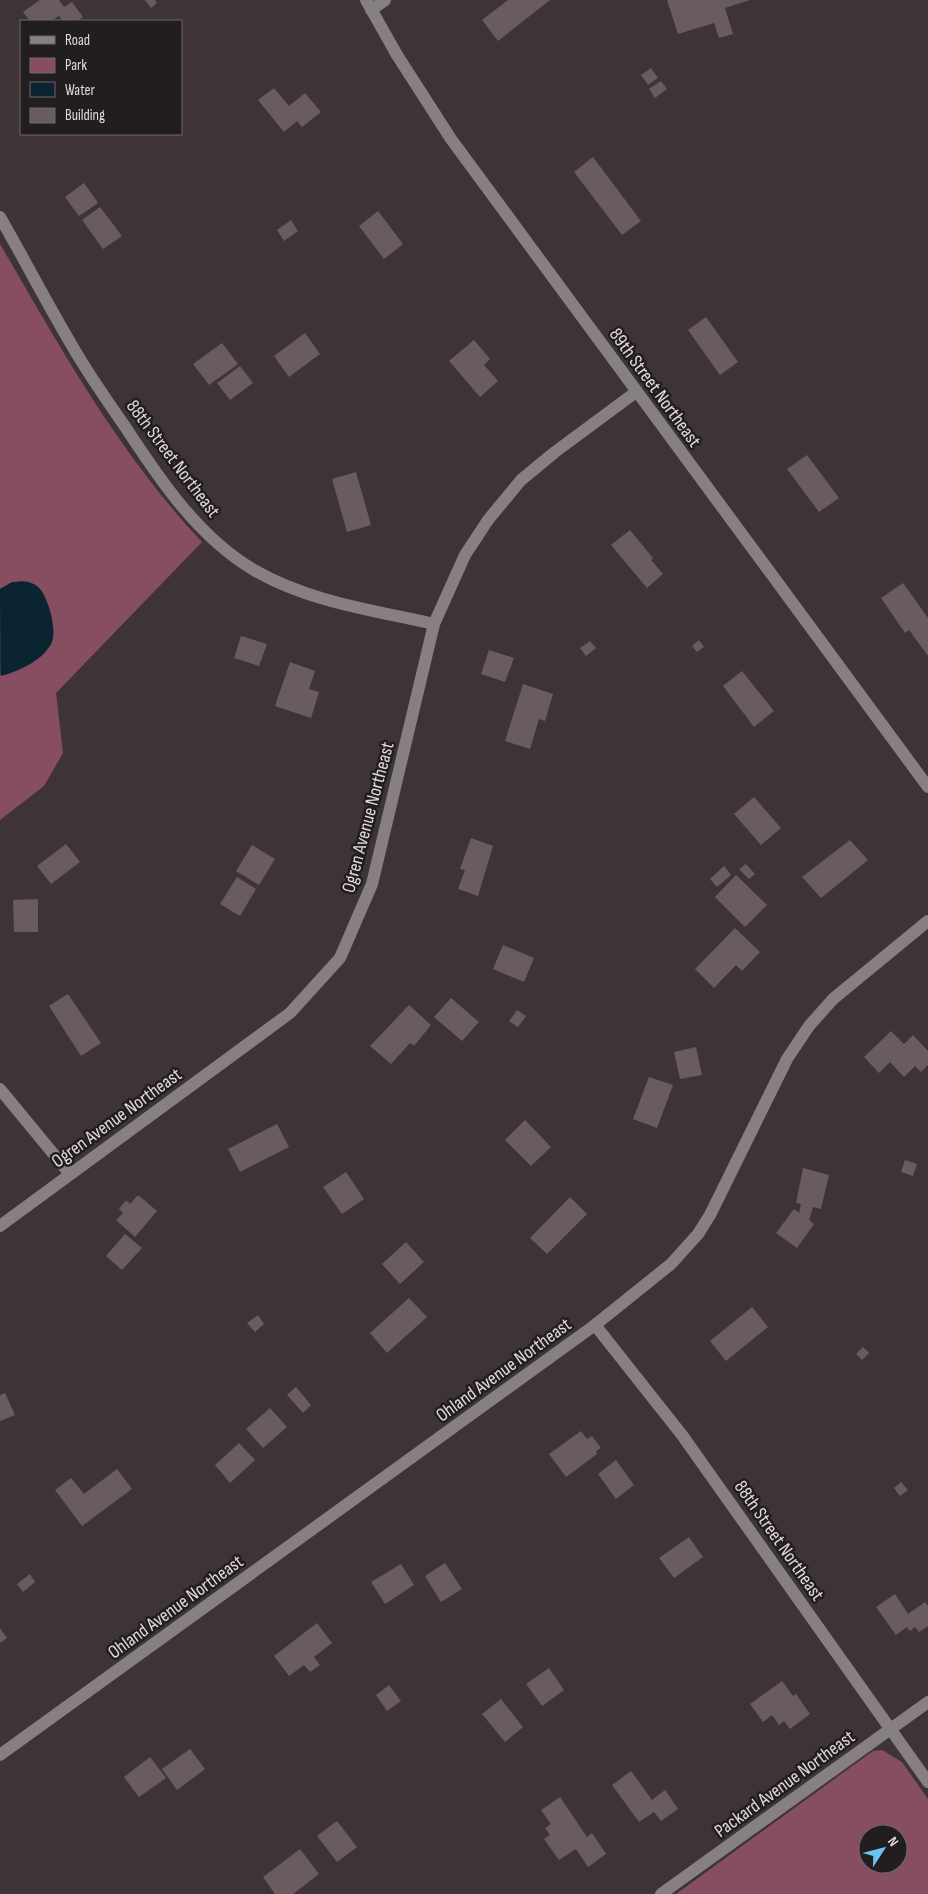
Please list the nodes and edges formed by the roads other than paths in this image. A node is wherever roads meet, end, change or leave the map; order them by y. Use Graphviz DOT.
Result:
graph roads {
  1 [pos="386,0"];
  2 [pos="369,5"];
  3 [pos="0,217"];
  4 [pos="636,392"];
  5 [pos="434,624"];
  6 [pos="928,787"];
  7 [pos="928,921"];
  8 [pos="0,1089"];
  9 [pos="70,1174"];
  10 [pos="0,1226"];
  11 [pos="595,1325"];
  12 [pos="928,1702"];
  13 [pos="890,1730"];
  14 [pos="0,1755"];
  15 [pos="928,1782"];
  16 [pos="661,1894"];
  1 -- 2 [label="street"];
  2 -- 4 [label="street, 89th Street Northeast"];
  3 -- 5 [label="street, 88th Street Northeast"];
  4 -- 5 [label="street, Ogren Avenue Northeast"];
  4 -- 6 [label="street, 89th Street Northeast"];
  5 -- 9 [label="street, Ogren Avenue Northeast"];
  7 -- 11 [label="street, Ohland Avenue Northeast"];
  8 -- 9 [label="street"];
  9 -- 10 [label="street, Ogren Avenue Northeast"];
  11 -- 13 [label="street, 88th Street Northeast"];
  11 -- 14 [label="street, Ohland Avenue Northeast"];
  12 -- 13 [label="street, Packard Avenue Northeast"];
  13 -- 15 [label="street, 88th Street Northeast"];
  13 -- 16 [label="street, Packard Avenue Northeast"];
}
